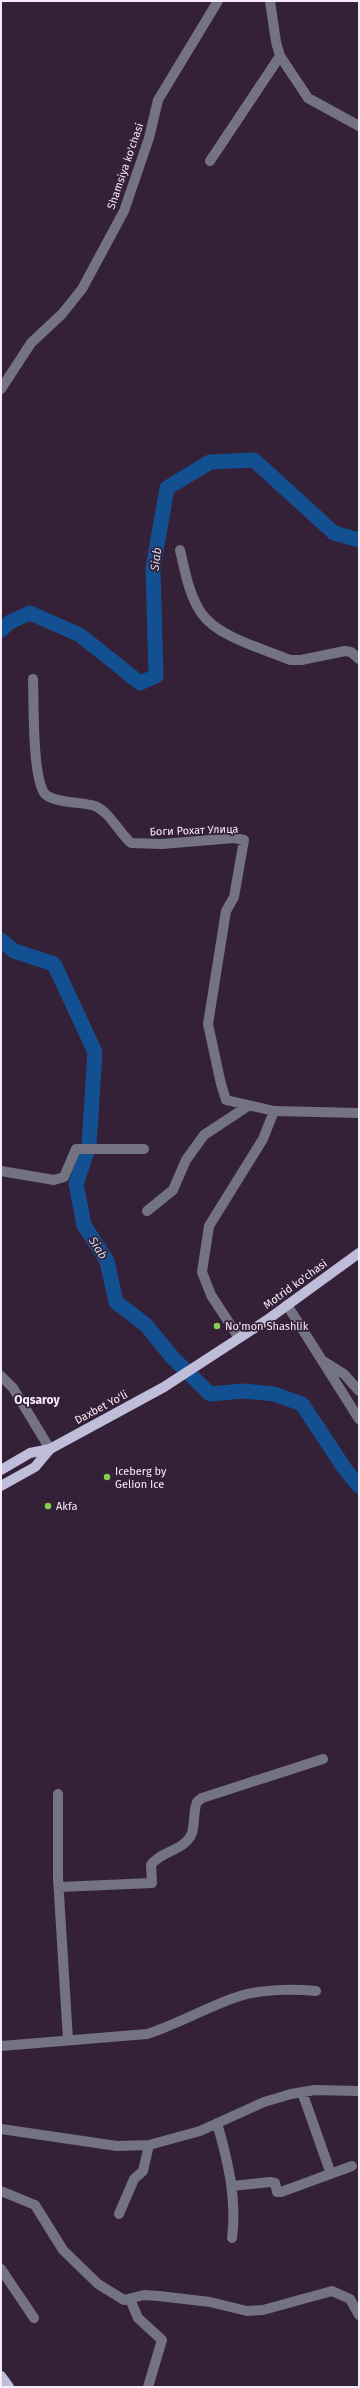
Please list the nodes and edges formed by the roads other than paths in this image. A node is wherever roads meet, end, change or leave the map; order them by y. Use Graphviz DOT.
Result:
graph roads {
  1 [pos="218,1"];
  2 [pos="270,1"];
  3 [pos="280,56"];
  4 [pos="359,126"];
  5 [pos="210,162"];
  6 [pos="1,389"];
  7 [pos="180,550"];
  8 [pos="359,659"];
  9 [pos="33,679"];
  10 [pos="248,1106"];
  11 [pos="274,1111"];
  12 [pos="359,1113"];
  13 [pos="144,1150"];
  14 [pos="1,1170"];
  15 [pos="147,1211"];
  16 [pos="359,1253"];
  17 [pos="287,1305"];
  18 [pos="239,1338"];
  19 [pos="322,1360"];
  20 [pos="1,1376"];
  21 [pos="164,1387"];
  22 [pos="359,1391"];
  23 [pos="359,1419"];
  24 [pos="50,1449"];
  25 [pos="1,1470"];
  26 [pos="1,1486"];
  27 [pos="323,1759"];
  28 [pos="58,1794"];
  29 [pos="59,1887"];
  30 [pos="316,1991"];
  31 [pos="68,2040"];
  32 [pos="1,2046"];
  33 [pos="359,2091"];
  34 [pos="302,2092"];
  35 [pos="217,2122"];
  36 [pos="1,2129"];
  37 [pos="149,2145"];
  38 [pos="352,2166"];
  39 [pos="331,2174"];
  40 [pos="232,2186"];
  41 [pos="1,2191"];
  42 [pos="119,2214"];
  43 [pos="232,2238"];
  44 [pos="1,2269"];
  45 [pos="130,2299"];
  46 [pos="359,2315"];
  47 [pos="34,2318"];
  48 [pos="1,2376"];
  49 [pos="9,2387"];
  50 [pos="148,2387"];
  1 -- 6 [label="street, Shamsiya ko'chasi"];
  2 -- 3 [label="street"];
  3 -- 4 [label="street"];
  3 -- 5 [label="street"];
  7 -- 8 [label="street"];
  9 -- 10 [label="street, Боги Рохат Улица"];
  10 -- 11 [label="street, Боги Рохат Улица"];
  10 -- 15 [label="street"];
  11 -- 12 [label="street, Боги Рохат Улица"];
  11 -- 18 [label="street"];
  13 -- 14 [label="street"];
  16 -- 17 [label="main road, Motrid ko'chasi"];
  17 -- 18 [label="main road, Motrid ko'chasi"];
  17 -- 19 [label="street"];
  18 -- 21 [label="main road, Motrid ko'chasi"];
  19 -- 22 [label="street"];
  19 -- 23 [label="street"];
  20 -- 24 [label="street"];
  21 -- 24 [label="main road, Daxbet Yo'li"];
  24 -- 25 [label="main road, Daxbet Yo'li"];
  24 -- 26 [label="main road, Daxbet Yo'li"];
  27 -- 29 [label="street"];
  28 -- 29 [label="street"];
  29 -- 31 [label="street"];
  30 -- 31 [label="street"];
  31 -- 32 [label="street"];
  33 -- 34 [label="street"];
  34 -- 35 [label="street"];
  34 -- 39 [label="street"];
  35 -- 37 [label="street"];
  35 -- 40 [label="street"];
  36 -- 37 [label="street"];
  37 -- 42 [label="street"];
  38 -- 39 [label="street"];
  39 -- 40 [label="street"];
  40 -- 43 [label="street"];
  41 -- 45 [label="street"];
  44 -- 47 [label="street"];
  45 -- 46 [label="street"];
  45 -- 50 [label="street"];
  48 -- 49 [label="main road"];
}
